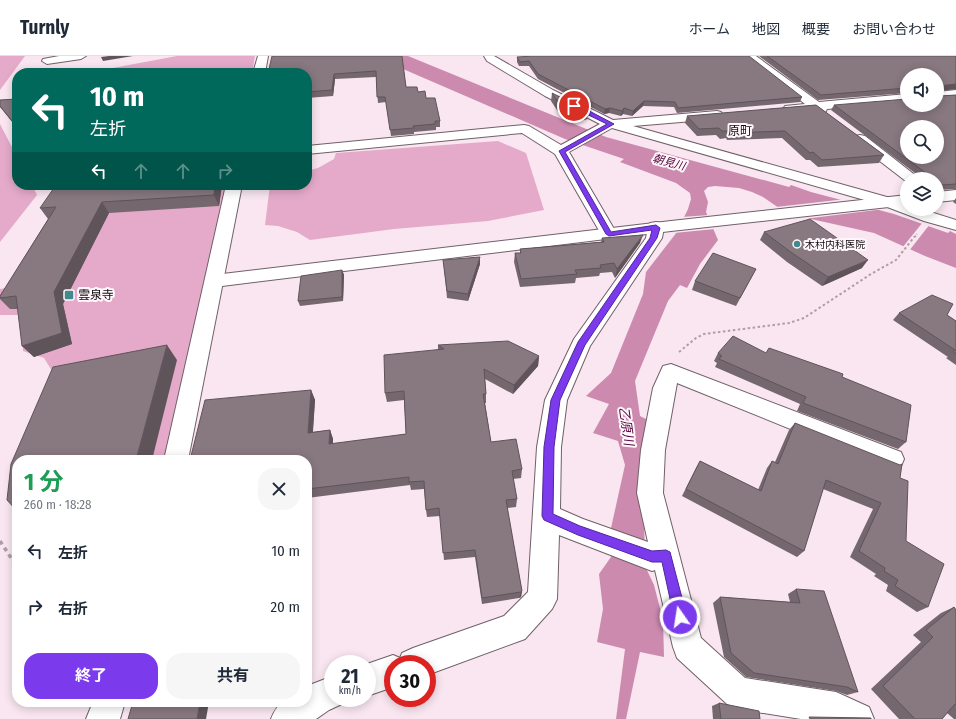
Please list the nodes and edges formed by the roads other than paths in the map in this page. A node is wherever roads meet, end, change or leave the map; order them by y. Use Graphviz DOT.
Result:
graph roads {
  1 [pos="81,56"];
  2 [pos="263,56"];
  3 [pos="749,56"];
  4 [pos="490,58"];
  5 [pos="514,58"];
  6 [pos="47,61"];
  7 [pos="260,68"];
  8 [pos="956,94"];
  9 [pos="944,95"];
  10 [pos="900,99"];
  11 [pos="816,106"];
  12 [pos="777,110"];
  13 [pos="729,114"];
  14 [pos="834,120"];
  15 [pos="609,125"];
  16 [pos="852,134"];
  17 [pos="568,148"];
  18 [pos="312,150"];
  19 [pos="904,172"];
  20 [pos="233,190"];
  21 [pos="956,195"];
  22 [pos="944,196"];
  23 [pos="900,201"];
  24 [pos="881,203"];
  25 [pos="956,226"];
  26 [pos="664,227"];
  27 [pos="609,234"];
  28 [pos="214,281"];
  29 [pos="177,455"];
  30 [pos="892,459"];
  31 [pos="547,516"];
  32 [pos="659,556"];
  33 [pos="436,656"];
  34 [pos="324,696"];
  35 [pos="312,702"];
  36 [pos="107,707"];
  37 [pos="305,707"];
  38 [pos="103,719"];
  39 [pos="288,719"];
  40 [pos="857,719"];
  1 -- 6 [label="street"];
  2 -- 7 [label="street"];
  3 -- 11 [label="street"];
  4 -- 5 [label="street"];
  4 -- 15 [label="street"];
  8 -- 9 [label="street"];
  10 -- 11 [label="street"];
  11 -- 12 [label="street"];
  11 -- 14 [label="street"];
  13 -- 15 [label="street"];
  15 -- 17 [label="street"];
  15 -- 24 [label="street"];
  16 -- 19 [label="street"];
  17 -- 18 [label="street"];
  17 -- 27 [label="street"];
  20 -- 28 [label="street"];
  21 -- 22 [label="street"];
  23 -- 24 [label="street"];
  24 -- 25 [label="street"];
  24 -- 26 [label="street"];
  26 -- 27 [label="street"];
  26 -- 31 [label="street"];
  27 -- 28 [label="street"];
  28 -- 29 [label="street"];
  30 -- 32 [label="street"];
  31 -- 32 [label="street"];
  31 -- 33 [label="street"];
  32 -- 40 [label="street"];
  34 -- 35 [label="street"];
  36 -- 38 [label="street"];
  37 -- 39 [label="street"];
}
